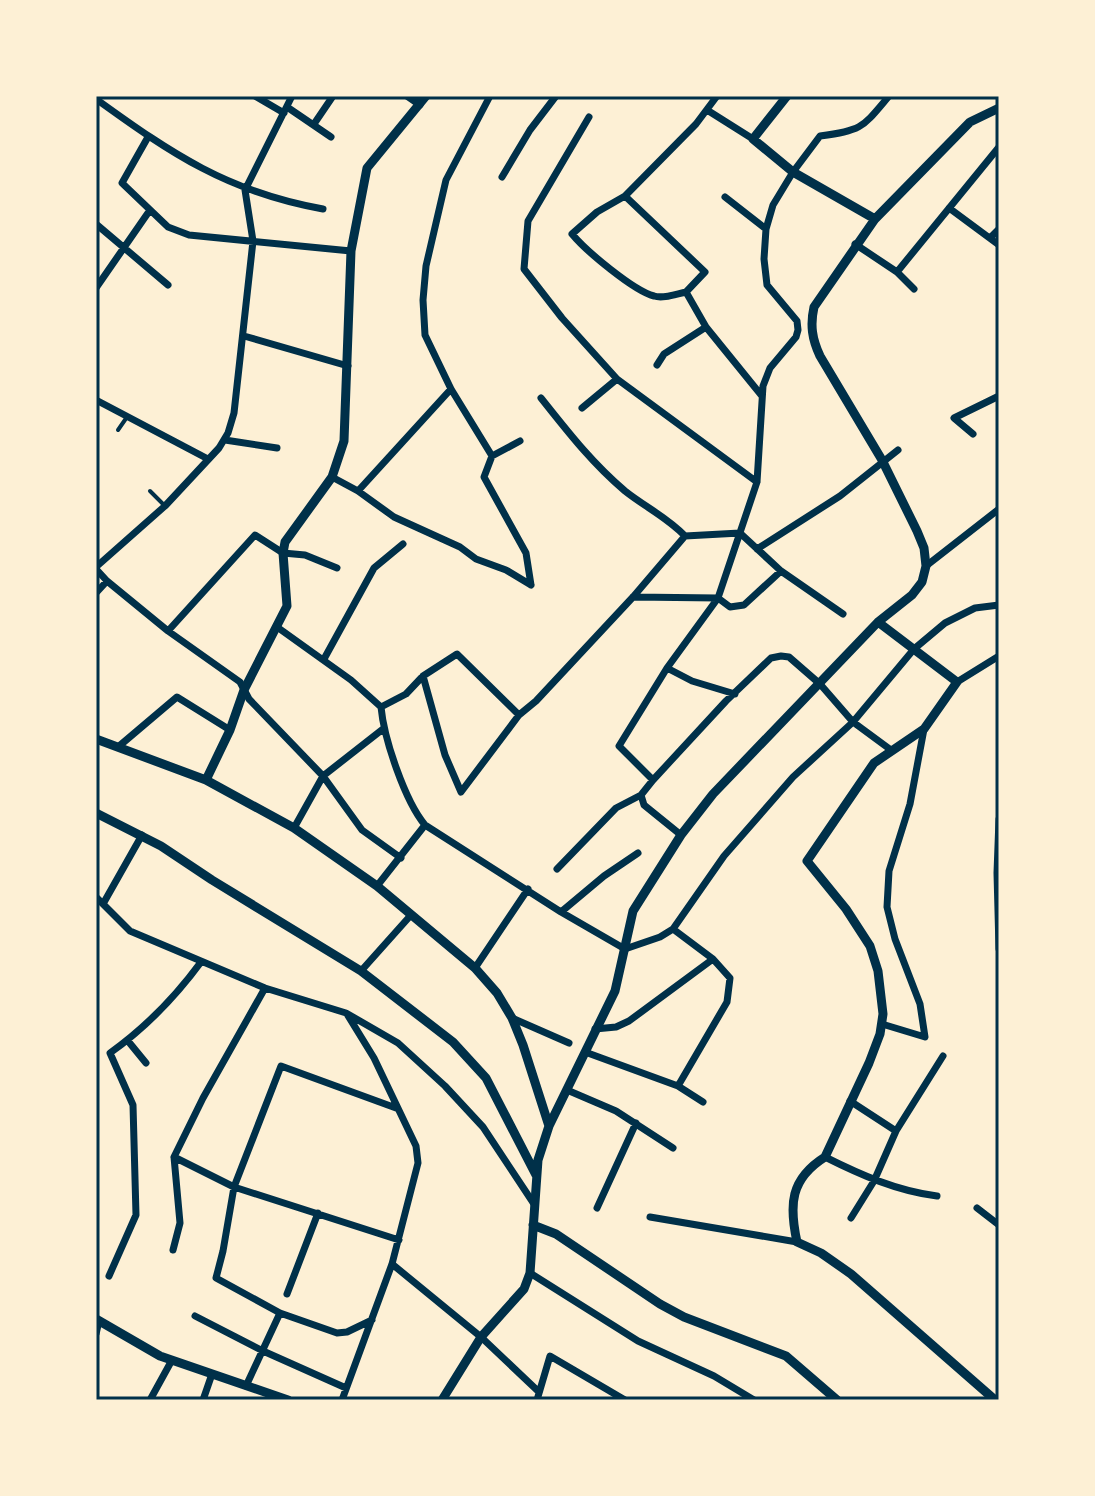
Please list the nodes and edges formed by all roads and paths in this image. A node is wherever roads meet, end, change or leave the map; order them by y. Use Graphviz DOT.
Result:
graph roads {
  1 [pos="255,96"];
  2 [pos="292,96"];
  3 [pos="333,96"];
  4 [pos="407,96"];
  5 [pos="490,96"];
  6 [pos="556,96"];
  7 [pos="717,96"];
  8 [pos="787,96"];
  9 [pos="889,96"];
  10 [pos="96,99"];
  11 [pos="423,100"];
  12 [pos="999,108"];
  13 [pos="286,110"];
  14 [pos="707,110"];
  15 [pos="589,117"];
  16 [pos="314,124"];
  17 [pos="148,137"];
  18 [pos="331,137"];
  19 [pos="753,139"];
  20 [pos="999,147"];
  21 [pos="793,172"];
  22 [pos="502,177"];
  23 [pos="245,190"];
  24 [pos="625,196"];
  25 [pos="725,197"];
  26 [pos="949,208"];
  27 [pos="323,209"];
  28 [pos="150,210"];
  29 [pos="875,219"];
  30 [pos="96,224"];
  31 [pos="766,229"];
  32 [pos="999,229"];
  33 [pos="990,238"];
  34 [pos="253,241"];
  35 [pos="855,244"];
  36 [pos="999,245"];
  37 [pos="126,247"];
  38 [pos="351,251"];
  39 [pos="897,272"];
  40 [pos="168,285"];
  41 [pos="96,288"];
  42 [pos="914,289"];
  43 [pos="686,292"];
  44 [pos="706,327"];
  45 [pos="244,336"];
  46 [pos="657,365"];
  47 [pos="348,366"];
  48 [pos="617,379"];
  49 [pos="451,389"];
  50 [pos="999,396"];
  51 [pos="764,397"];
  52 [pos="541,398"];
  53 [pos="96,400"];
  54 [pos="582,408"];
  55 [pos="127,417"];
  56 [pos="118,430"];
  57 [pos="973,434"];
  58 [pos="225,440"];
  59 [pos="520,441"];
  60 [pos="277,448"];
  61 [pos="898,450"];
  62 [pos="492,456"];
  63 [pos="208,459"];
  64 [pos="882,460"];
  65 [pos="332,477"];
  66 [pos="757,482"];
  67 [pos="150,491"];
  68 [pos="358,491"];
  69 [pos="165,506"];
  70 [pos="999,509"];
  71 [pos="740,533"];
  72 [pos="685,536"];
  73 [pos="403,544"];
  74 [pos="757,549"];
  75 [pos="283,553"];
  76 [pos="926,566"];
  77 [pos="96,568"];
  78 [pos="337,568"];
  79 [pos="781,571"];
  80 [pos="107,581"];
  81 [pos="96,593"];
  82 [pos="633,597"];
  83 [pos="718,598"];
  84 [pos="999,605"];
  85 [pos="843,614"];
  86 [pos="878,622"];
  87 [pos="277,627"];
  88 [pos="168,631"];
  89 [pos="914,649"];
  90 [pos="999,656"];
  91 [pos="324,659"];
  92 [pos="667,668"];
  93 [pos="423,676"];
  94 [pos="957,682"];
  95 [pos="820,684"];
  96 [pos="244,690"];
  97 [pos="735,694"];
  98 [pos="381,707"];
  99 [pos="519,715"];
  100 [pos="853,722"];
  101 [pos="383,729"];
  102 [pos="924,729"];
  103 [pos="230,730"];
  104 [pos="96,739"];
  105 [pos="118,747"];
  106 [pos="891,750"];
  107 [pos="323,776"];
  108 [pos="206,780"];
  109 [pos="653,780"];
  110 [pos="641,795"];
  111 [pos="96,813"];
  112 [pos="999,819"];
  113 [pos="425,825"];
  114 [pos="294,828"];
  115 [pos="142,835"];
  116 [pos="681,835"];
  117 [pos="638,853"];
  118 [pos="401,858"];
  119 [pos="557,869"];
  120 [pos="377,886"];
  121 [pos="528,889"];
  122 [pos="99,901"];
  123 [pos="561,912"];
  124 [pos="411,915"];
  125 [pos="673,929"];
  126 [pos="625,949"];
  127 [pos="999,949"];
  128 [pos="713,959"];
  129 [pos="201,962"];
  130 [pos="475,968"];
  131 [pos="361,971"];
  132 [pos="265,988"];
  133 [pos="346,1013"];
  134 [pos="512,1018"];
  135 [pos="882,1024"];
  136 [pos="595,1029"];
  137 [pos="128,1041"];
  138 [pos="569,1043"];
  139 [pos="585,1052"];
  140 [pos="943,1056"];
  141 [pos="146,1063"];
  142 [pos="678,1086"];
  143 [pos="567,1090"];
  144 [pos="850,1101"];
  145 [pos="703,1102"];
  146 [pos="396,1108"];
  147 [pos="636,1123"];
  148 [pos="549,1126"];
  149 [pos="896,1131"];
  150 [pos="673,1148"];
  151 [pos="174,1157"];
  152 [pos="825,1157"];
  153 [pos="536,1175"];
  154 [pos="874,1181"];
  155 [pos="234,1187"];
  156 [pos="937,1196"];
  157 [pos="534,1204"];
  158 [pos="597,1208"];
  159 [pos="977,1208"];
  160 [pos="318,1213"];
  161 [pos="650,1217"];
  162 [pos="851,1218"];
  163 [pos="533,1225"];
  164 [pos="999,1225"];
  165 [pos="399,1240"];
  166 [pos="797,1242"];
  167 [pos="173,1250"];
  168 [pos="392,1264"];
  169 [pos="530,1273"];
  170 [pos="109,1276"];
  171 [pos="287,1294"];
  172 [pos="280,1313"];
  173 [pos="195,1316"];
  174 [pos="98,1320"];
  175 [pos="372,1320"];
  176 [pos="96,1334"];
  177 [pos="481,1337"];
  178 [pos="263,1351"];
  179 [pos="172,1360"];
  180 [pos="212,1374"];
  181 [pos="246,1386"];
  182 [pos="346,1388"];
  183 [pos="538,1396"];
  184 [pos="150,1400"];
  185 [pos="203,1400"];
  186 [pos="285,1400"];
  187 [pos="342,1400"];
  188 [pos="442,1400"];
  189 [pos="625,1400"];
  190 [pos="754,1400"];
  191 [pos="837,1400"];
  192 [pos="995,1400"];
  1 -- 13 [label="street"];
  2 -- 13 [label="street"];
  3 -- 16 [label="street"];
  4 -- 11 [label="street"];
  5 -- 49 [label="street"];
  6 -- 22 [label="street"];
  7 -- 14 [label="street"];
  8 -- 19 [label="street"];
  9 -- 21 [label="street"];
  10 -- 17 [label="street"];
  11 -- 38 [label="street"];
  12 -- 29 [label="street"];
  13 -- 16 [label="street"];
  13 -- 23 [label="street"];
  14 -- 19 [label="street"];
  14 -- 24 [label="street"];
  15 -- 48 [label="street"];
  16 -- 18 [label="street"];
  17 -- 23 [label="street"];
  17 -- 28 [label="street"];
  19 -- 21 [label="street"];
  20 -- 26 [label="street"];
  21 -- 29 [label="street"];
  21 -- 31 [label="street"];
  23 -- 27 [label="street"];
  23 -- 34 [label="street"];
  24 -- 43 [label="street"];
  24 -- 43 [label="street"];
  25 -- 31 [label="street"];
  26 -- 33 [label="street"];
  26 -- 39 [label="street"];
  28 -- 34 [label="street"];
  28 -- 37 [label="street"];
  29 -- 35 [label="street"];
  30 -- 37 [label="street"];
  31 -- 51 [label="street"];
  32 -- 33 [label="street"];
  33 -- 36 [label="street"];
  34 -- 38 [label="street"];
  34 -- 45 [label="street"];
  35 -- 39 [label="street"];
  35 -- 64 [label="street"];
  37 -- 40 [label="street"];
  37 -- 41 [label="street"];
  38 -- 47 [label="street"];
  39 -- 42 [label="street"];
  43 -- 44 [label="street"];
  44 -- 46 [label="street"];
  44 -- 51 [label="street"];
  45 -- 47 [label="street"];
  45 -- 58 [label="street"];
  47 -- 65 [label="street"];
  48 -- 54 [label="street"];
  48 -- 66 [label="street"];
  49 -- 62 [label="street"];
  49 -- 68 [label="street"];
  50 -- 57 [label="street"];
  51 -- 66 [label="street"];
  52 -- 72 [label="street"];
  53 -- 55 [label="street"];
  55 -- 56 [label="lane"];
  55 -- 63 [label="street"];
  58 -- 60 [label="street"];
  58 -- 63 [label="street"];
  59 -- 62 [label="street"];
  61 -- 64 [label="street"];
  62 -- 68 [label="street"];
  63 -- 69 [label="street"];
  64 -- 74 [label="street"];
  64 -- 76 [label="street"];
  65 -- 68 [label="street"];
  65 -- 75 [label="street"];
  66 -- 71 [label="street"];
  67 -- 69 [label="lane"];
  69 -- 77 [label="street"];
  70 -- 76 [label="street"];
  71 -- 72 [label="street"];
  71 -- 74 [label="street"];
  71 -- 83 [label="street"];
  72 -- 82 [label="street"];
  73 -- 91 [label="street"];
  74 -- 79 [label="street"];
  75 -- 78 [label="street"];
  75 -- 87 [label="street"];
  75 -- 88 [label="street"];
  76 -- 86 [label="street"];
  77 -- 80 [label="street"];
  79 -- 83 [label="street"];
  79 -- 85 [label="street"];
  80 -- 81 [label="street"];
  80 -- 88 [label="street"];
  82 -- 83 [label="street"];
  82 -- 99 [label="street"];
  83 -- 92 [label="street"];
  84 -- 89 [label="street"];
  86 -- 89 [label="street"];
  86 -- 95 [label="street"];
  87 -- 91 [label="street"];
  87 -- 96 [label="street"];
  88 -- 96 [label="street"];
  89 -- 94 [label="street"];
  89 -- 100 [label="street"];
  90 -- 94 [label="street"];
  91 -- 98 [label="street"];
  92 -- 97 [label="street"];
  92 -- 109 [label="street"];
  93 -- 98 [label="street"];
  93 -- 99 [label="street"];
  93 -- 99 [label="street"];
  94 -- 102 [label="street"];
  95 -- 97 [label="street"];
  95 -- 100 [label="street"];
  95 -- 116 [label="street"];
  96 -- 103 [label="street"];
  96 -- 107 [label="street"];
  97 -- 109 [label="street"];
  98 -- 101 [label="street"];
  100 -- 106 [label="street"];
  100 -- 125 [label="street"];
  101 -- 107 [label="street"];
  101 -- 113 [label="street"];
  102 -- 106 [label="street"];
  102 -- 135 [label="street"];
  103 -- 105 [label="street"];
  103 -- 108 [label="street"];
  104 -- 105 [label="street"];
  105 -- 108 [label="street"];
  106 -- 135 [label="street"];
  107 -- 114 [label="street"];
  107 -- 118 [label="street"];
  108 -- 114 [label="street"];
  109 -- 110 [label="street"];
  110 -- 116 [label="street"];
  110 -- 119 [label="street"];
  111 -- 115 [label="street"];
  112 -- 127 [label="street"];
  113 -- 118 [label="street"];
  113 -- 121 [label="street"];
  114 -- 120 [label="street"];
  115 -- 122 [label="street"];
  115 -- 131 [label="street"];
  116 -- 126 [label="street"];
  117 -- 123 [label="street"];
  118 -- 120 [label="street"];
  120 -- 124 [label="street"];
  121 -- 123 [label="street"];
  121 -- 130 [label="street"];
  122 -- 129 [label="street"];
  123 -- 126 [label="street"];
  124 -- 130 [label="street"];
  124 -- 131 [label="street"];
  125 -- 126 [label="street"];
  125 -- 128 [label="street"];
  126 -- 136 [label="street"];
  128 -- 136 [label="street"];
  128 -- 142 [label="street"];
  129 -- 132 [label="street"];
  129 -- 137 [label="street"];
  130 -- 134 [label="street"];
  131 -- 153 [label="street"];
  132 -- 133 [label="street"];
  132 -- 151 [label="street"];
  133 -- 146 [label="street"];
  133 -- 157 [label="street"];
  134 -- 138 [label="street"];
  134 -- 148 [label="street"];
  135 -- 144 [label="street"];
  136 -- 139 [label="street"];
  137 -- 141 [label="street"];
  137 -- 170 [label="street"];
  139 -- 142 [label="street"];
  139 -- 143 [label="street"];
  140 -- 149 [label="street"];
  142 -- 145 [label="street"];
  143 -- 147 [label="street"];
  143 -- 148 [label="street"];
  144 -- 149 [label="street"];
  144 -- 152 [label="street"];
  146 -- 155 [label="street"];
  146 -- 165 [label="street"];
  147 -- 150 [label="street"];
  147 -- 158 [label="street"];
  148 -- 153 [label="street"];
  149 -- 154 [label="street"];
  151 -- 155 [label="street"];
  151 -- 167 [label="street"];
  152 -- 154 [label="street"];
  152 -- 166 [label="street"];
  153 -- 157 [label="street"];
  154 -- 156 [label="street"];
  154 -- 162 [label="street"];
  155 -- 160 [label="street"];
  155 -- 172 [label="street"];
  157 -- 163 [label="street"];
  159 -- 164 [label="street"];
  160 -- 165 [label="street"];
  160 -- 171 [label="street"];
  161 -- 166 [label="street"];
  163 -- 169 [label="street"];
  163 -- 191 [label="street"];
  165 -- 168 [label="street"];
  166 -- 192 [label="street"];
  168 -- 175 [label="street"];
  168 -- 177 [label="street"];
  169 -- 177 [label="street"];
  169 -- 190 [label="street"];
  172 -- 175 [label="street"];
  172 -- 178 [label="street"];
  173 -- 178 [label="street"];
  174 -- 176 [label="street"];
  174 -- 179 [label="street"];
  175 -- 182 [label="street"];
  177 -- 183 [label="street"];
  177 -- 188 [label="street"];
  178 -- 181 [label="street"];
  178 -- 182 [label="street"];
  179 -- 180 [label="street"];
  179 -- 184 [label="street"];
  180 -- 181 [label="street"];
  180 -- 185 [label="street"];
  181 -- 186 [label="street"];
  182 -- 187 [label="street"];
  183 -- 189 [label="street"];
}
